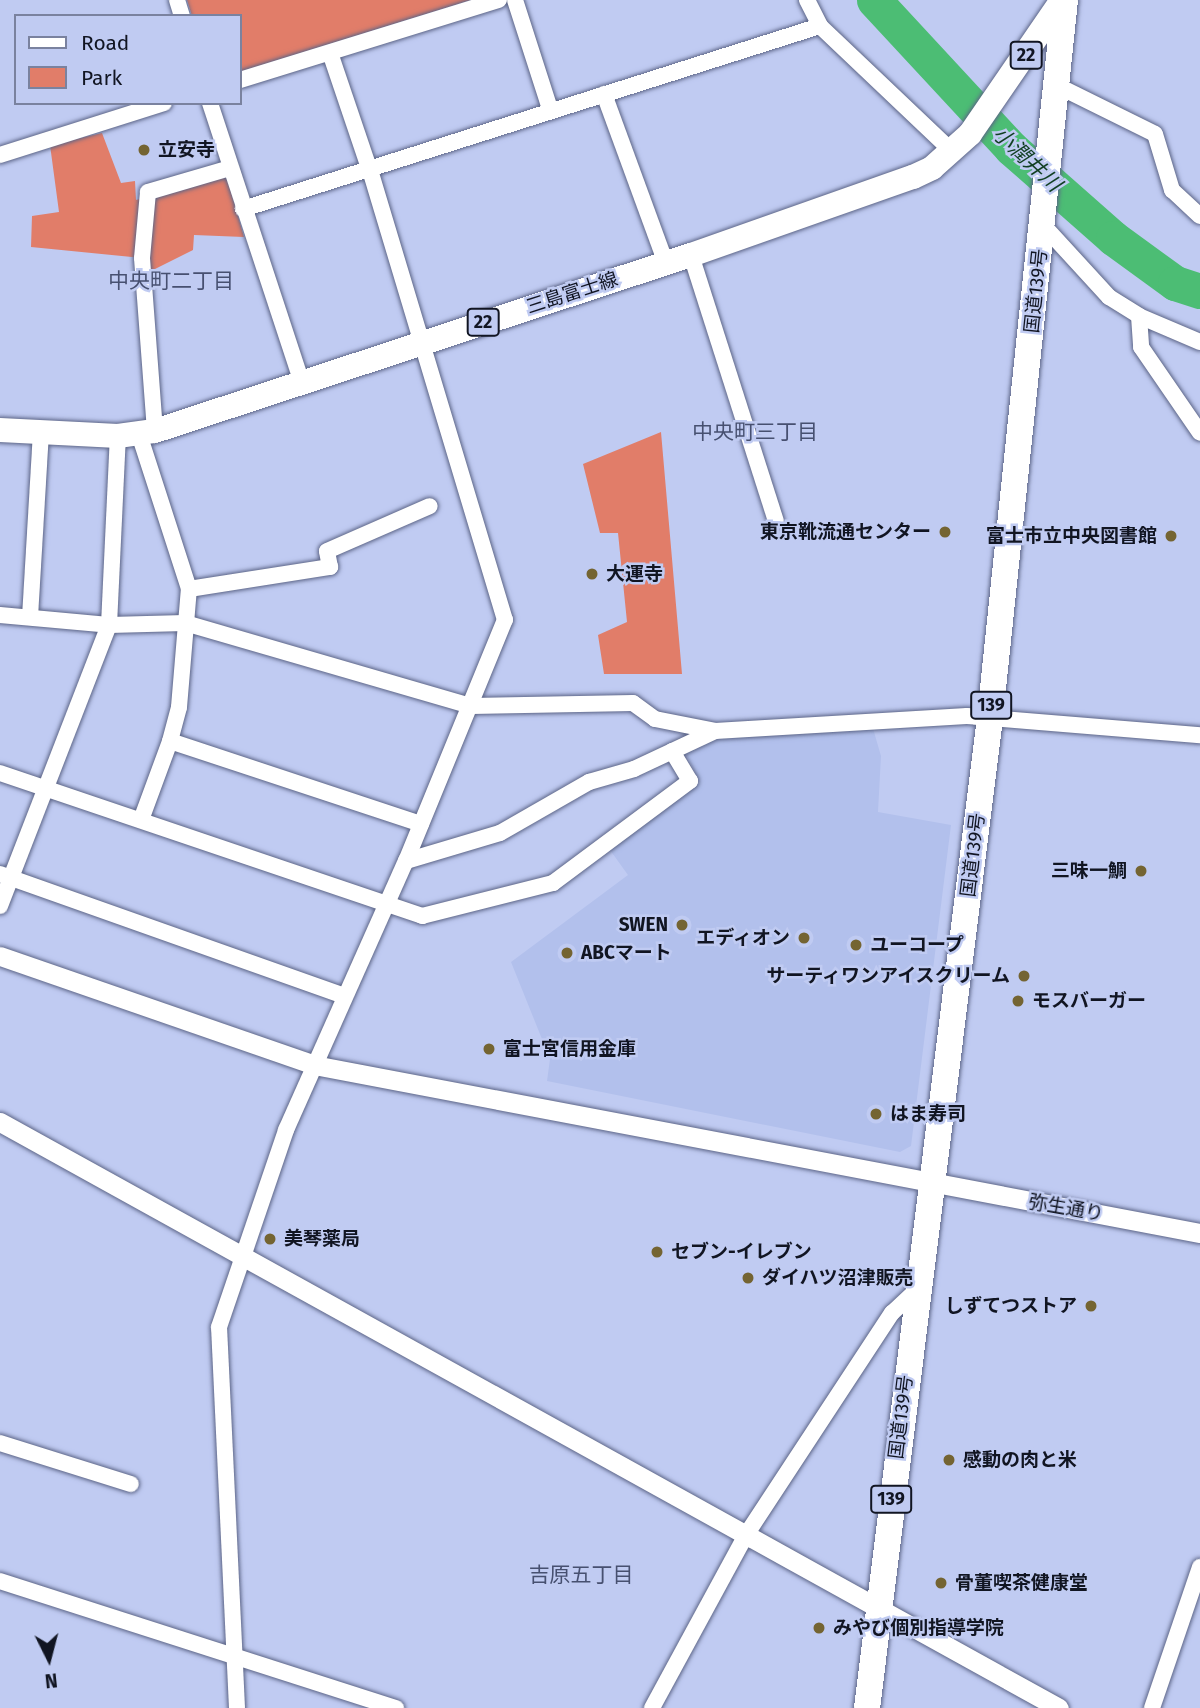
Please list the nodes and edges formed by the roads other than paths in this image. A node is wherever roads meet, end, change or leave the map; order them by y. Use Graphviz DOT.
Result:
graph roads {
  1 [pos="499,0"];
  2 [pos="516,0"];
  3 [pos="807,0"];
  4 [pos="1063,0"];
  5 [pos="820,26"];
  6 [pos="330,53"];
  7 [pos="242,79"];
  8 [pos="1056,85"];
  9 [pos="604,94"];
  10 [pos="158,105"];
  11 [pos="211,105"];
  12 [pos="550,109"];
  13 [pos="953,152"];
  14 [pos="0,155"];
  15 [pos="230,168"];
  16 [pos="369,168"];
  17 [pos="243,209"];
  18 [pos="1200,216"];
  19 [pos="1043,225"];
  20 [pos="691,255"];
  21 [pos="666,263"];
  22 [pos="1139,316"];
  23 [pos="421,341"];
  24 [pos="1200,342"];
  25 [pos="302,382"];
  26 [pos="0,429"];
  27 [pos="41,433"];
  28 [pos="1200,433"];
  29 [pos="137,434"];
  30 [pos="430,506"];
  31 [pos="776,521"];
  32 [pos="188,589"];
  33 [pos="0,615"];
  34 [pos="30,617"];
  35 [pos="185,623"];
  36 [pos="109,625"];
  37 [pos="471,706"];
  38 [pos="990,717"];
  39 [pos="715,731"];
  40 [pos="1200,735"];
  41 [pos="170,741"];
  42 [pos="672,751"];
  43 [pos="0,773"];
  44 [pos="48,788"];
  45 [pos="141,820"];
  46 [pos="421,824"];
  47 [pos="405,861"];
  48 [pos="5,876"];
  49 [pos="385,904"];
  50 [pos="0,906"];
  51 [pos="0,956"];
  52 [pos="344,996"];
  53 [pos="314,1065"];
  54 [pos="0,1122"];
  55 [pos="932,1183"];
  56 [pos="1200,1233"];
  57 [pos="241,1253"];
  58 [pos="918,1289"];
  59 [pos="0,1443"];
  60 [pos="131,1484"];
  61 [pos="746,1535"];
  62 [pos="1200,1567"];
  63 [pos="0,1581"];
  64 [pos="877,1607"];
  65 [pos="234,1658"];
  66 [pos="237,1708"];
  67 [pos="396,1708"];
  68 [pos="652,1708"];
  69 [pos="867,1708"];
  70 [pos="1059,1708"];
  71 [pos="1152,1708"];
  1 -- 6 [label="street"];
  2 -- 12 [label="street"];
  3 -- 5 [label="street"];
  4 -- 8 [label="highway, 国道139号 / 139"];
  4 -- 13 [label="main road, 三島富士線 / 22"];
  5 -- 9 [label="street"];
  5 -- 13 [label="street"];
  6 -- 7 [label="street"];
  6 -- 16 [label="street"];
  8 -- 18 [label="street"];
  8 -- 19 [label="highway, 国道139号 / 139"];
  9 -- 12 [label="street"];
  9 -- 21 [label="street"];
  10 -- 14 [label="street"];
  11 -- 15 [label="street"];
  12 -- 16 [label="street"];
  13 -- 20 [label="main road, 三島富士線 / 22"];
  15 -- 17 [label="street"];
  15 -- 29 [label="street"];
  16 -- 17 [label="street"];
  16 -- 23 [label="street"];
  17 -- 25 [label="street"];
  19 -- 22 [label="street"];
  19 -- 38 [label="highway, 国道139号 / 139"];
  20 -- 21 [label="main road, 三島富士線 / 22"];
  20 -- 31 [label="street"];
  21 -- 23 [label="main road, 三島富士線 / 22"];
  22 -- 24 [label="street"];
  22 -- 28 [label="street"];
  23 -- 25 [label="main road, 三島富士線 / 22"];
  23 -- 37 [label="street"];
  25 -- 29 [label="main road, 三島富士線 / 22"];
  26 -- 27 [label="main road, 三島富士線 / 22"];
  27 -- 29 [label="main road, 三島富士線 / 22"];
  27 -- 34 [label="street"];
  29 -- 32 [label="street"];
  29 -- 36 [label="street"];
  30 -- 32 [label="street"];
  32 -- 35 [label="street"];
  33 -- 34 [label="street"];
  34 -- 36 [label="street"];
  35 -- 36 [label="street"];
  35 -- 37 [label="street"];
  35 -- 41 [label="street"];
  36 -- 44 [label="street"];
  37 -- 39 [label="street"];
  37 -- 46 [label="street"];
  38 -- 39 [label="street"];
  38 -- 40 [label="street"];
  38 -- 55 [label="highway, 国道139号 / 139"];
  39 -- 42 [label="street"];
  41 -- 45 [label="street"];
  41 -- 46 [label="street"];
  42 -- 47 [label="street"];
  42 -- 49 [label="street"];
  43 -- 44 [label="street"];
  44 -- 45 [label="street"];
  44 -- 48 [label="street"];
  45 -- 49 [label="street"];
  46 -- 47 [label="street"];
  47 -- 49 [label="street"];
  48 -- 50 [label="street"];
  48 -- 52 [label="street"];
  49 -- 52 [label="street"];
  51 -- 53 [label="street, 弥生通り"];
  52 -- 53 [label="street"];
  53 -- 55 [label="street, 弥生通り"];
  53 -- 57 [label="street"];
  54 -- 57 [label="street"];
  55 -- 56 [label="street, 弥生通り"];
  55 -- 58 [label="highway, 国道139号 / 139"];
  57 -- 61 [label="street"];
  57 -- 65 [label="street"];
  58 -- 61 [label="street"];
  58 -- 64 [label="highway, 国道139号 / 139"];
  59 -- 60 [label="street"];
  61 -- 64 [label="street"];
  61 -- 68 [label="street"];
  62 -- 71 [label="street"];
  63 -- 65 [label="street"];
  64 -- 69 [label="highway, 国道139号 / 139"];
  64 -- 70 [label="street"];
  65 -- 66 [label="street"];
  65 -- 67 [label="street"];
}
